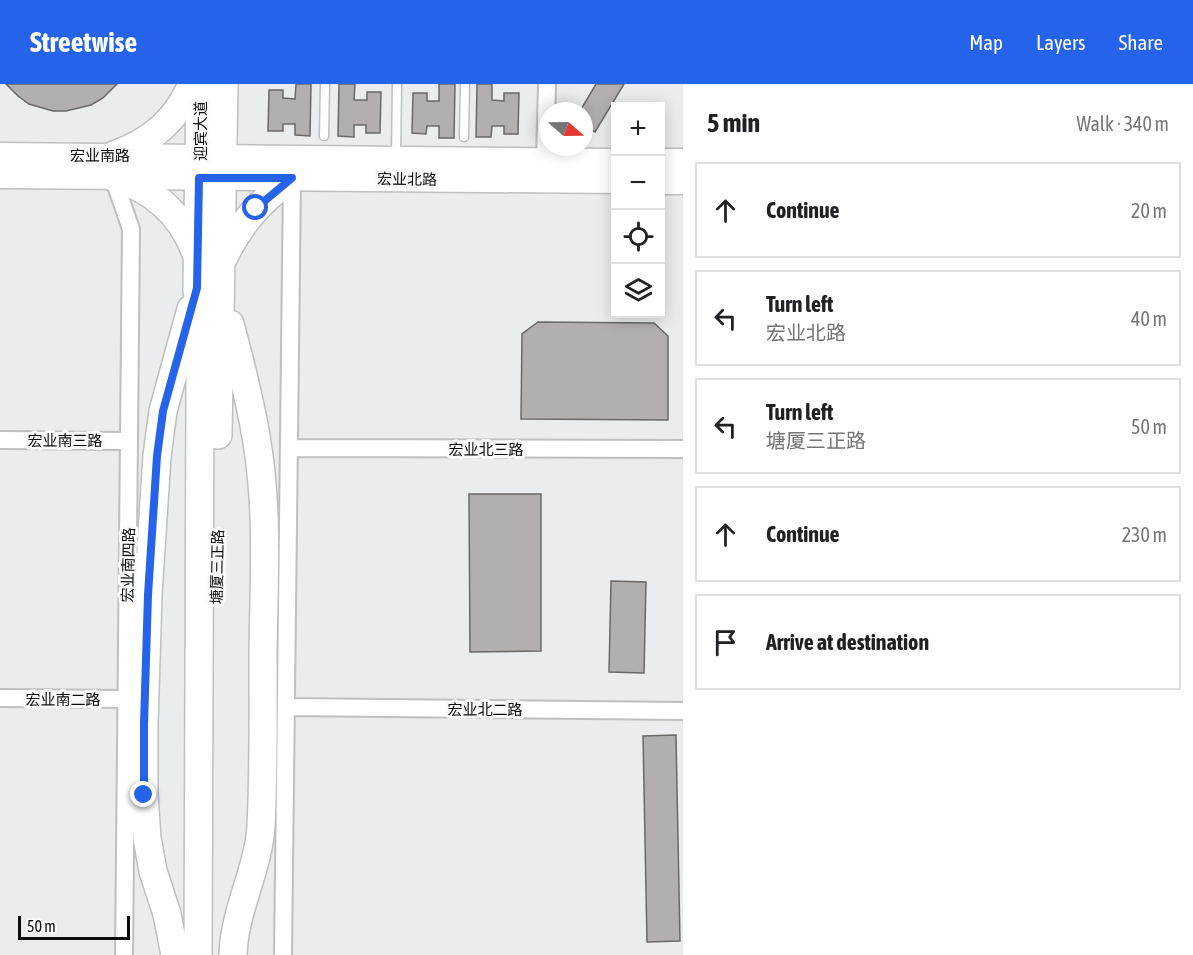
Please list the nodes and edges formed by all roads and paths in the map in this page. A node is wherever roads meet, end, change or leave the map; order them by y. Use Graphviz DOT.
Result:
graph roads {
  1 [pos="192,84"];
  2 [pos="200,84"];
  3 [pos="224,84"];
  4 [pos="325,84"];
  5 [pos="398,84"];
  6 [pos="465,84"];
  7 [pos="547,84"];
  8 [pos="324,136"];
  9 [pos="464,137"];
  10 [pos="0,155"];
  11 [pos="396,158"];
  12 [pos="545,160"];
  13 [pos="611,161"];
  14 [pos="665,161"];
  15 [pos="683,161"];
  16 [pos="113,166"];
  17 [pos="211,167"];
  18 [pos="0,176"];
  19 [pos="292,178"];
  20 [pos="611,181"];
  21 [pos="665,182"];
  22 [pos="683,182"];
  23 [pos="210,259"];
  24 [pos="209,289"];
  25 [pos="0,440"];
  26 [pos="129,441"];
  27 [pos="290,448"];
  28 [pos="683,449"];
  29 [pos="0,698"];
  30 [pos="127,699"];
  31 [pos="287,707"];
  32 [pos="683,711"];
  33 [pos="206,885"];
  34 [pos="124,955"];
  35 [pos="175,955"];
  36 [pos="198,955"];
  37 [pos="212,955"];
  38 [pos="233,955"];
  39 [pos="283,955"];
  1 -- 16 [label="main road"];
  2 -- 17 [label="main road, 迎宾大道"];
  3 -- 17 [label="main road, 迎宾大道"];
  4 -- 8 [label="lane"];
  5 -- 11 [label="lane"];
  6 -- 9 [label="lane"];
  7 -- 12 [label="street"];
  10 -- 16 [label="main road, 宏业南路"];
  11 -- 12 [label="main road, 宏业北路"];
  11 -- 17 [label="main road, 宏业北路"];
  12 -- 13 [label="main road, 宏业北路"];
  14 -- 15 [label="main road"];
  16 -- 17 [label="main road, 宏业南路"];
  16 -- 18 [label="main road, 宏业南路"];
  16 -- 23 [label="main road"];
  16 -- 26 [label="street, 宏业南四路"];
  17 -- 19 [label="main road, 宏业北路"];
  17 -- 23 [label="main road, 塘厦三正路"];
  19 -- 20 [label="main road, 宏业北路"];
  19 -- 23 [label="main road"];
  19 -- 27 [label="street"];
  21 -- 22 [label="main road"];
  23 -- 24 [label="main road, 塘厦三正路"];
  24 -- 33 [label="main road, 塘厦三正路"];
  24 -- 35 [label="main road"];
  24 -- 38 [label="main road"];
  25 -- 26 [label="street, 宏业南三路"];
  26 -- 30 [label="street, 宏业南四路"];
  27 -- 28 [label="street, 宏业北三路"];
  27 -- 31 [label="street"];
  29 -- 30 [label="street, 宏业南二路"];
  30 -- 34 [label="street, 宏业南四路"];
  31 -- 32 [label="street, 宏业北二路"];
  31 -- 39 [label="street"];
  33 -- 36 [label="main road, 塘厦三正路"];
  33 -- 37 [label="main road, 塘厦三正路"];
}
